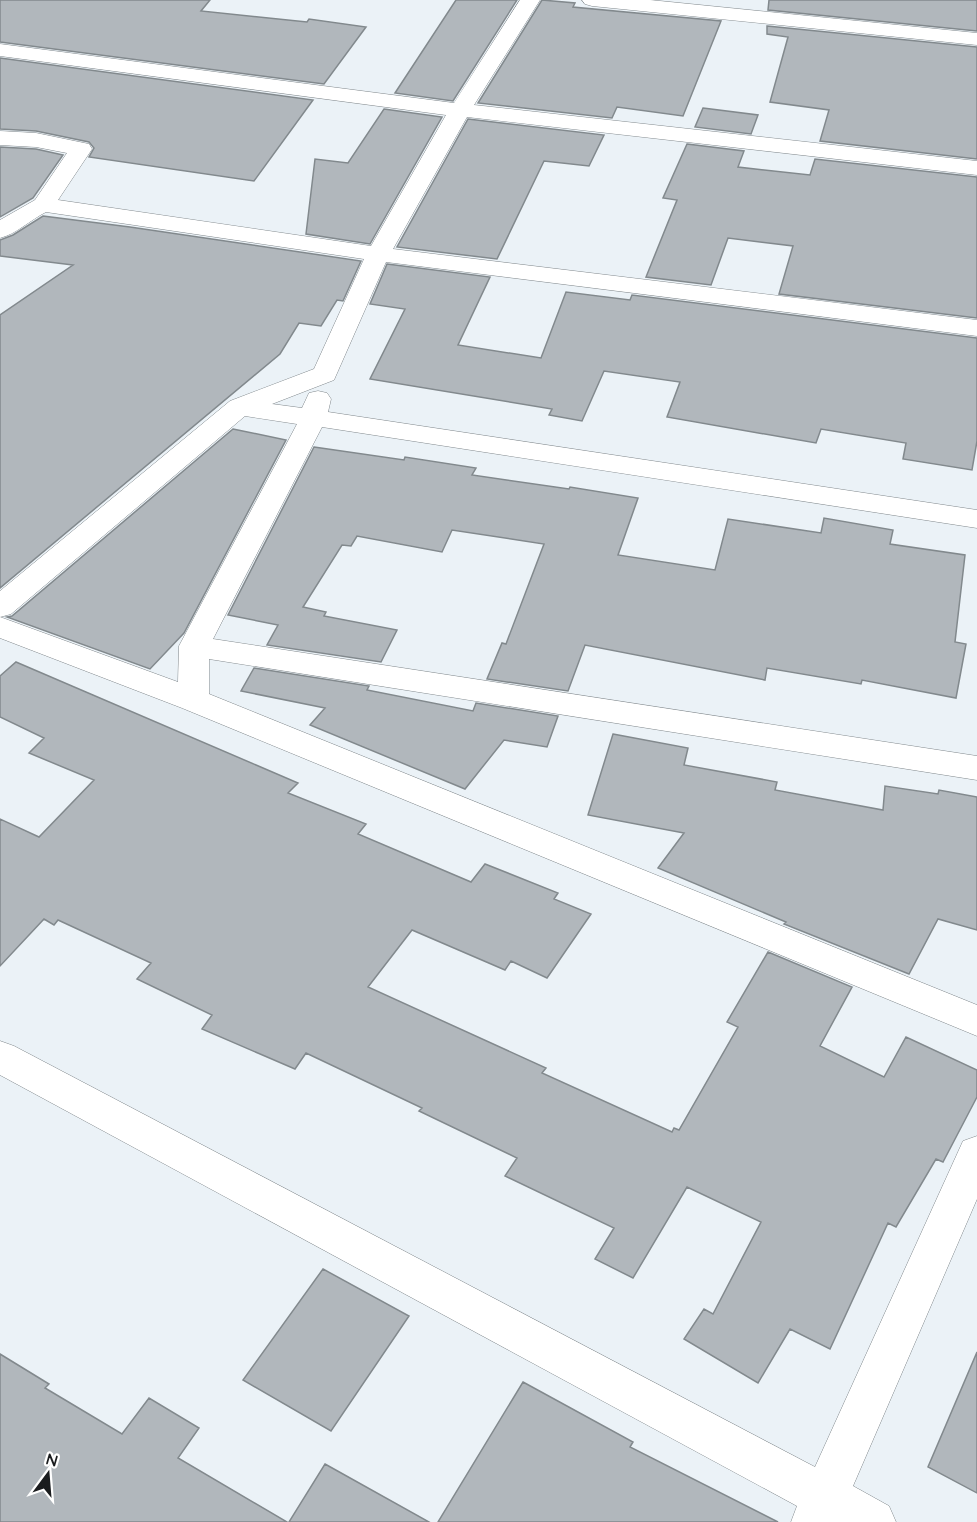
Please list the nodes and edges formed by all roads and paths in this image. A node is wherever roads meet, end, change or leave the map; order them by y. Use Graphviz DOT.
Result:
graph roads {
  1 [pos="530,0"];
  2 [pos="591,0"];
  3 [pos="728,6"];
  4 [pos="977,39"];
  5 [pos="0,50"];
  6 [pos="460,110"];
  7 [pos="0,138"];
  8 [pos="977,168"];
  9 [pos="43,205"];
  10 [pos="0,231"];
  11 [pos="378,254"];
  12 [pos="977,328"];
  13 [pos="325,374"];
  14 [pos="239,407"];
  15 [pos="313,418"];
  16 [pos="977,519"];
  17 [pos="0,607"];
  18 [pos="7,638"];
  19 [pos="194,646"];
  20 [pos="193,700"];
  21 [pos="977,768"];
  22 [pos="977,1021"];
  23 [pos="0,1057"];
  24 [pos="977,1153"];
  25 [pos="820,1509"];
  26 [pos="873,1522"];
  1 -- 6 [label="street"];
  2 -- 3 [label="street"];
  3 -- 4 [label="street"];
  5 -- 6 [label="street"];
  6 -- 8 [label="street"];
  6 -- 11 [label="street"];
  7 -- 9 [label="street"];
  9 -- 10 [label="street"];
  9 -- 11 [label="street"];
  11 -- 12 [label="street"];
  11 -- 13 [label="street"];
  13 -- 14 [label="street"];
  13 -- 15 [label="street"];
  14 -- 15 [label="street"];
  14 -- 17 [label="street"];
  15 -- 16 [label="street"];
  15 -- 19 [label="street"];
  18 -- 20 [label="street"];
  19 -- 20 [label="street"];
  19 -- 21 [label="street"];
  20 -- 22 [label="street"];
  23 -- 25 [label="street"];
  24 -- 25 [label="street"];
  25 -- 26 [label="street"];
}
